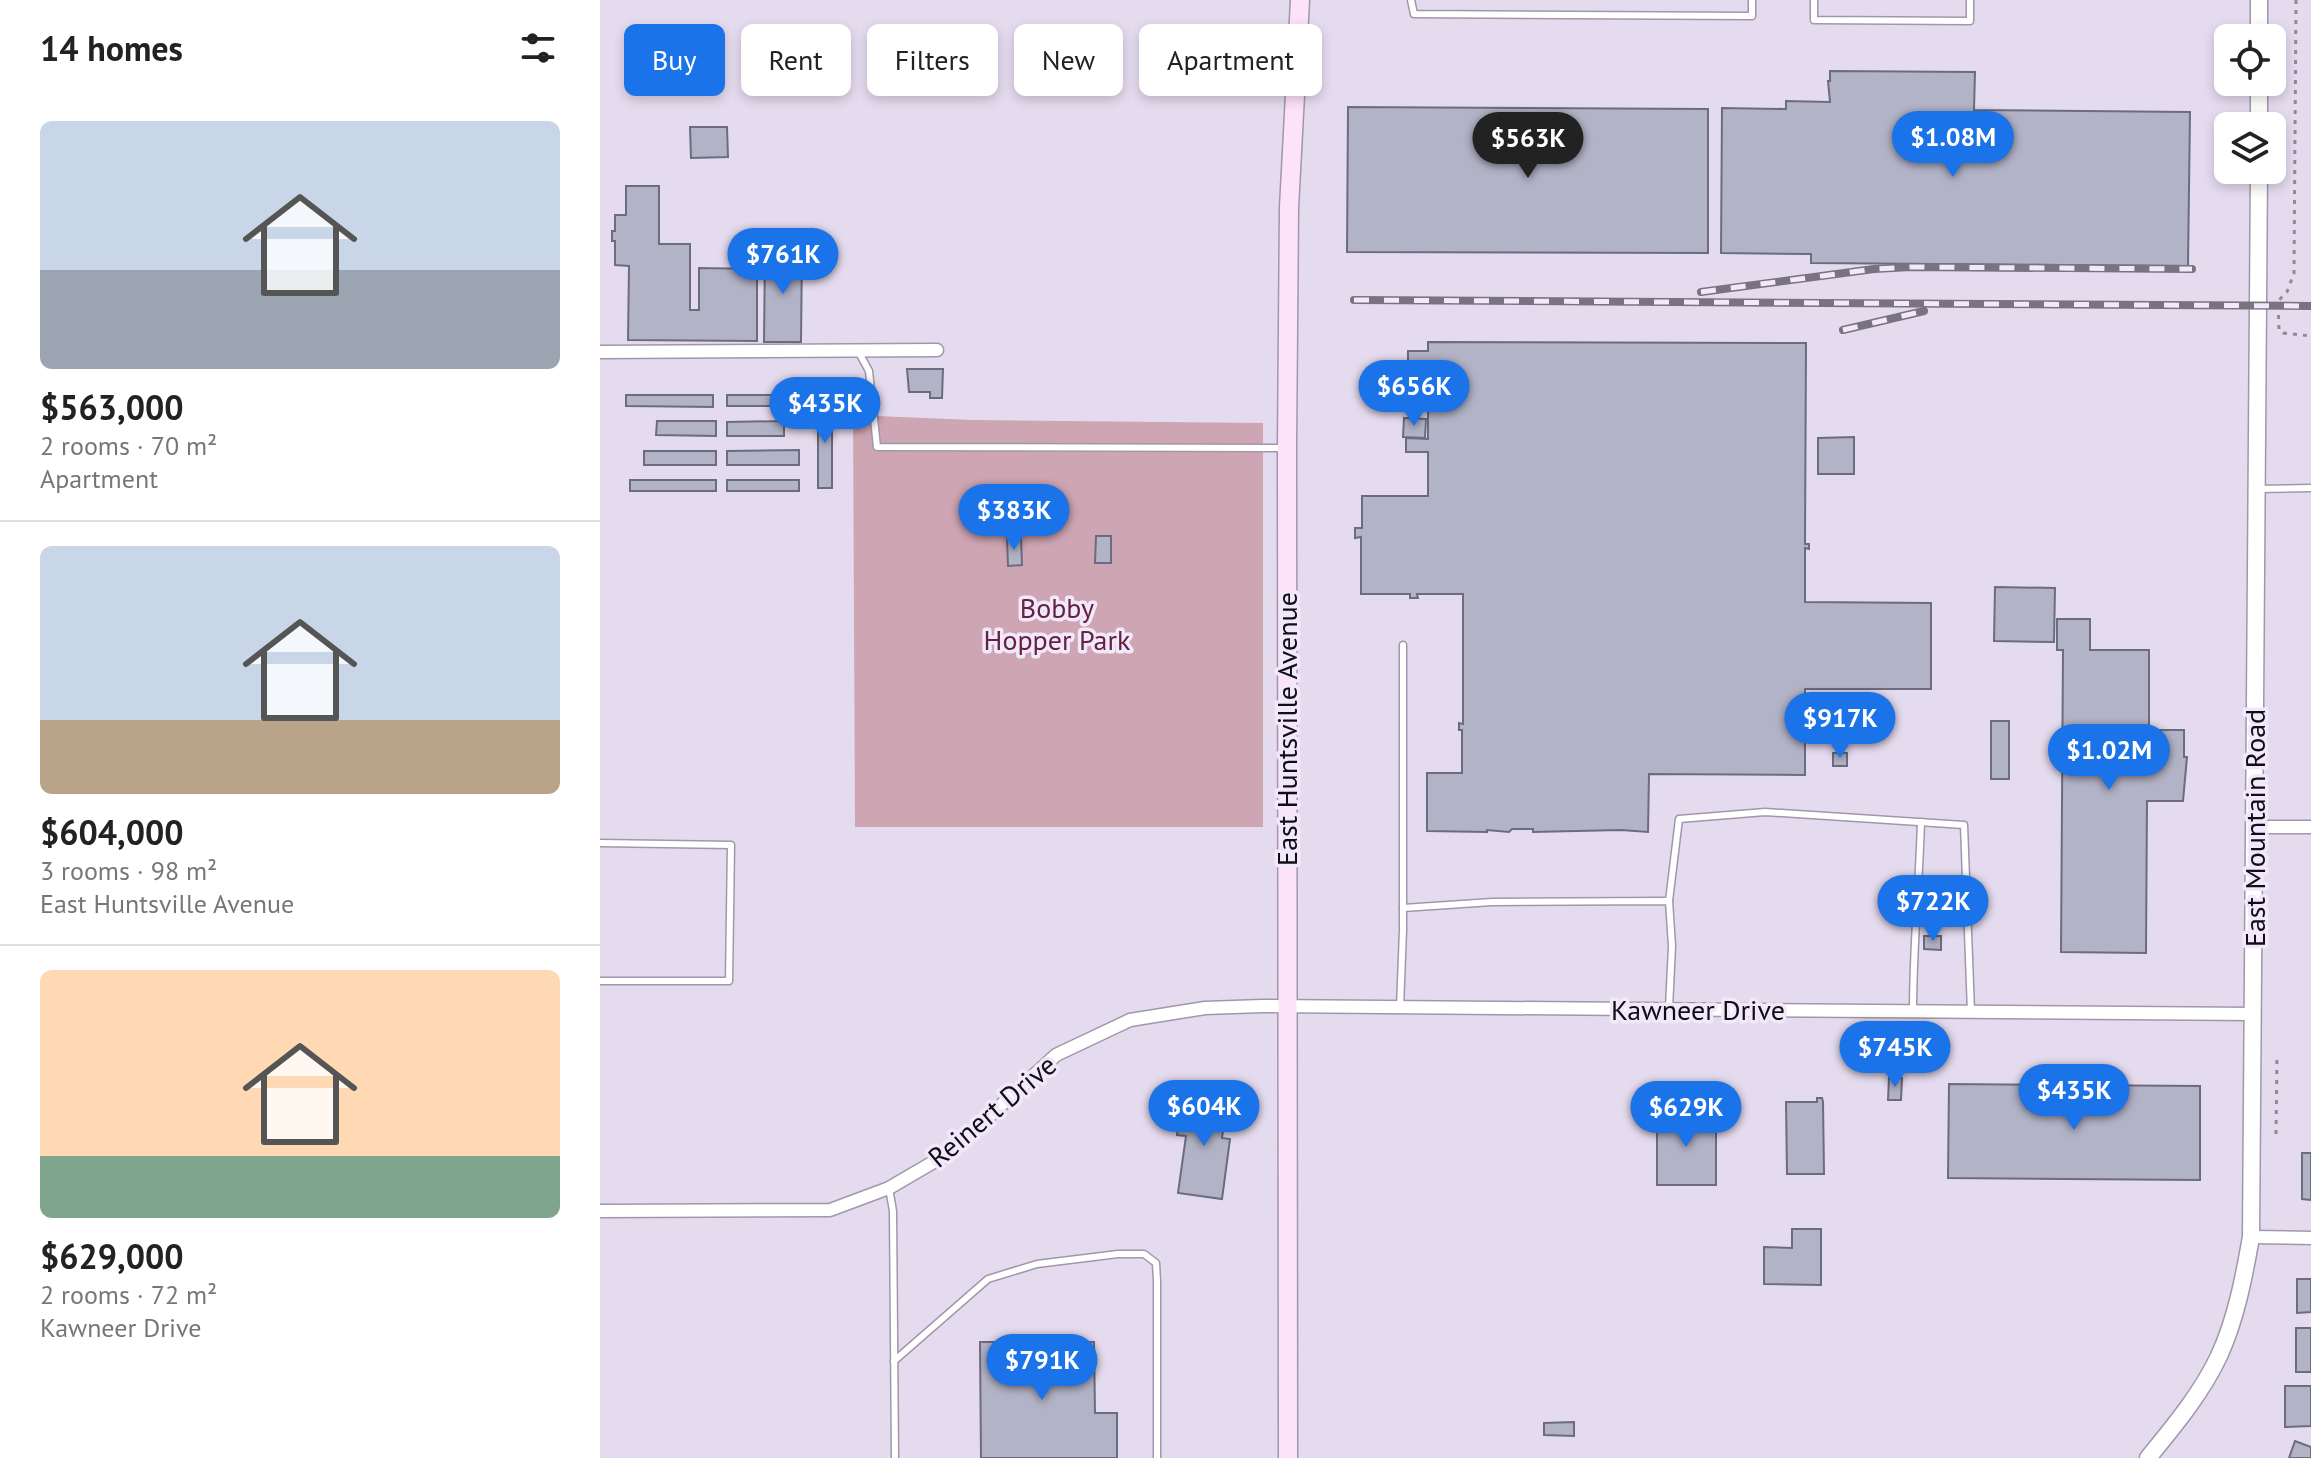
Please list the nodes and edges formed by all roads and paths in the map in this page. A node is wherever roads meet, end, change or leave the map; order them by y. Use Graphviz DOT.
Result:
graph roads {
  1 [pos="1300,0"];
  2 [pos="1411,0"];
  3 [pos="1752,0"];
  4 [pos="1814,0"];
  5 [pos="1970,0"];
  6 [pos="2259,0"];
  7 [pos="2296,0"];
  8 [pos="2259,24"];
  9 [pos="2259,184"];
  10 [pos="2311,336"];
  11 [pos="937,350"];
  12 [pos="858,351"];
  13 [pos="600,352"];
  14 [pos="1287,448"];
  15 [pos="2311,488"];
  16 [pos="2257,489"];
  17 [pos="1403,645"];
  18 [pos="1921,822"];
  19 [pos="2255,827"];
  20 [pos="2311,827"];
  21 [pos="600,843"];
  22 [pos="1669,901"];
  23 [pos="1403,908"];
  24 [pos="600,981"];
  25 [pos="1288,1008"];
  26 [pos="1400,1008"];
  27 [pos="1669,1010"];
  28 [pos="1913,1011"];
  29 [pos="1971,1012"];
  30 [pos="2253,1014"];
  31 [pos="2277,1055"];
  32 [pos="2276,1134"];
  33 [pos="889,1188"];
  34 [pos="600,1211"];
  35 [pos="2251,1237"];
  36 [pos="2311,1238"];
  37 [pos="894,1361"];
  38 [pos="895,1458"];
  39 [pos="1157,1458"];
  40 [pos="1288,1458"];
  41 [pos="2148,1458"];
  1 -- 14 [label="main road, East Huntsville Avenue"];
  2 -- 3 [label="lane"];
  4 -- 5 [label="lane"];
  6 -- 8 [label="street"];
  7 -- 10 [label="path"];
  9 -- 16 [label="street, East Mountain Road"];
  11 -- 12 [label="street"];
  12 -- 13 [label="street"];
  12 -- 14 [label="lane"];
  14 -- 25 [label="main road, East Huntsville Avenue"];
  15 -- 16 [label="lane"];
  16 -- 19 [label="street, East Mountain Road"];
  17 -- 23 [label="lane"];
  18 -- 22 [label="lane"];
  18 -- 28 [label="lane"];
  18 -- 29 [label="lane"];
  19 -- 20 [label="street"];
  19 -- 30 [label="street, East Mountain Road"];
  21 -- 24 [label="lane"];
  22 -- 23 [label="lane"];
  22 -- 27 [label="lane"];
  23 -- 26 [label="lane"];
  25 -- 26 [label="street, Kawneer Drive"];
  25 -- 33 [label="street, Reinert Drive"];
  25 -- 40 [label="main road, East Huntsville Avenue"];
  26 -- 27 [label="street, Kawneer Drive"];
  27 -- 28 [label="street, Kawneer Drive"];
  28 -- 29 [label="street, Kawneer Drive"];
  29 -- 30 [label="street, Kawneer Drive"];
  30 -- 35 [label="street, East Mountain Road"];
  31 -- 32 [label="path"];
  33 -- 34 [label="street, Reinert Drive"];
  33 -- 37 [label="lane"];
  35 -- 36 [label="street"];
  35 -- 41 [label="street, East Mountain Road"];
  37 -- 38 [label="lane"];
  37 -- 39 [label="lane"];
}
